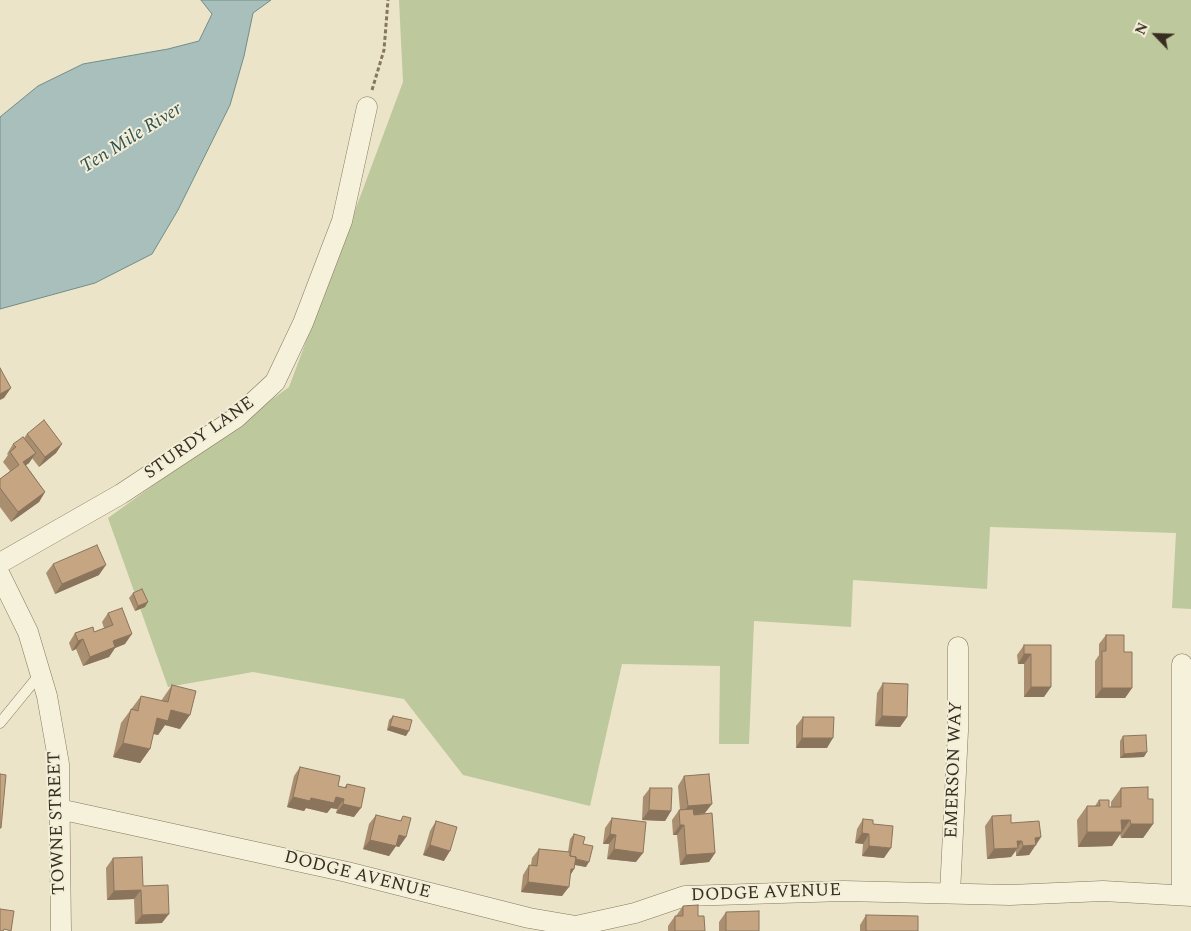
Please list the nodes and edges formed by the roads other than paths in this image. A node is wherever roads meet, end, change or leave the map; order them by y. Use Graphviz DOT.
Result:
graph roads {
  1 [pos="367,107"];
  2 [pos="0,563"];
  3 [pos="0,575"];
  4 [pos="958,647"];
  5 [pos="1182,664"];
  6 [pos="40,674"];
  7 [pos="0,723"];
  8 [pos="59,808"];
  9 [pos="950,893"];
  10 [pos="1186,896"];
  11 [pos="61,931"];
  1 -- 2 [label="street, STURDY LANE"];
  3 -- 6 [label="street, TOWNE STREET"];
  4 -- 9 [label="street, EMERSON WAY"];
  5 -- 10 [label="street"];
  6 -- 7 [label="lane"];
  6 -- 8 [label="street, TOWNE STREET"];
  8 -- 9 [label="street, DODGE AVENUE"];
  8 -- 11 [label="street, TOWNE STREET"];
  9 -- 10 [label="street, DODGE AVENUE"];
}
